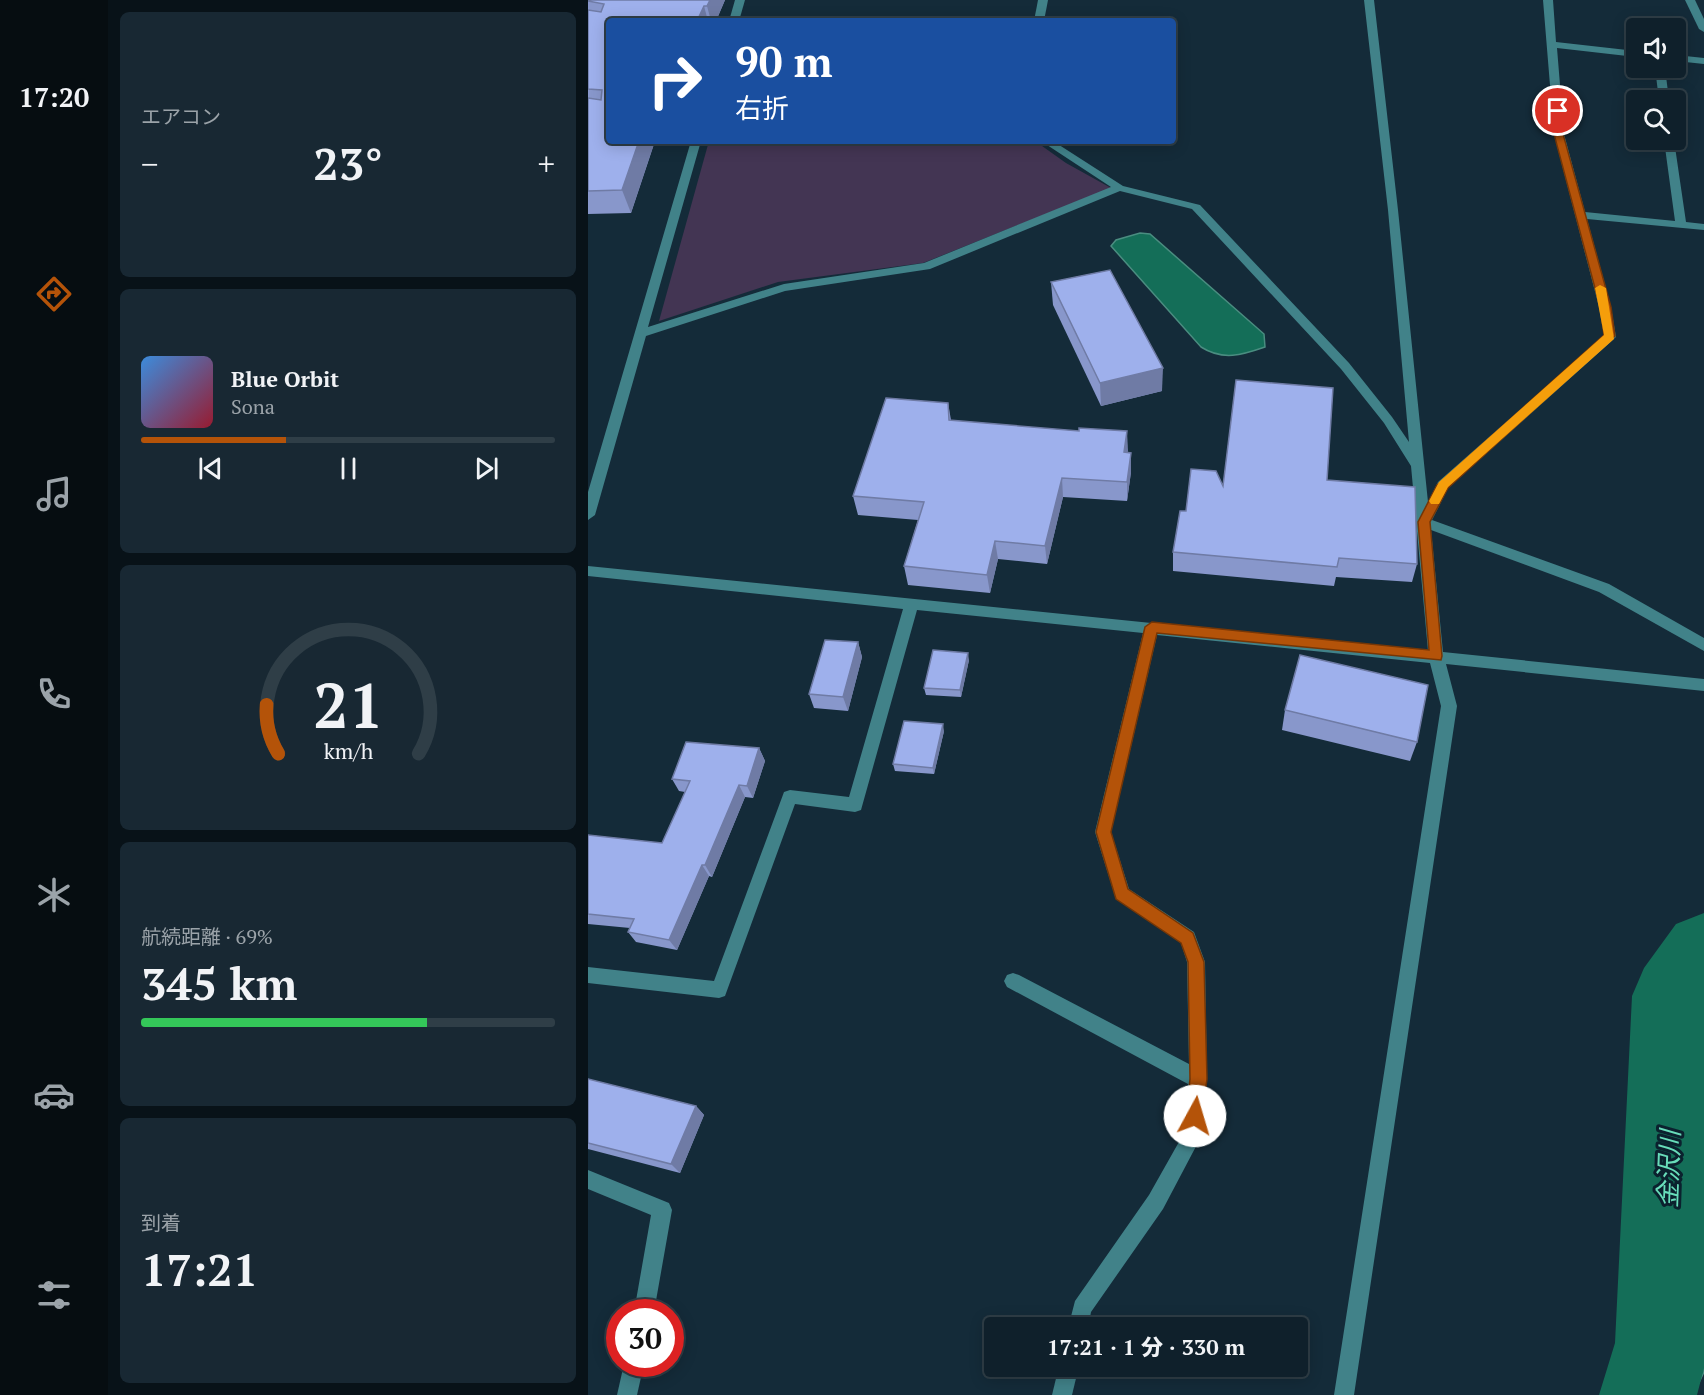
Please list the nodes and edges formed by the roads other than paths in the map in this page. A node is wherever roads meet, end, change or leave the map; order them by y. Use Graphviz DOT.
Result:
graph roads {
  1 [pos="740,0"];
  2 [pos="1043,0"];
  3 [pos="1368,0"];
  4 [pos="1548,0"];
  5 [pos="1690,0"];
  6 [pos="735,18"];
  7 [pos="1040,18"];
  8 [pos="1704,29"];
  9 [pos="1554,45"];
  10 [pos="1626,53"];
  11 [pos="1686,59"];
  12 [pos="1704,61"];
  13 [pos="695,144"];
  14 [pos="1051,144"];
  15 [pos="1671,150"];
  16 [pos="1119,188"];
  17 [pos="1581,216"];
  18 [pos="1681,224"];
  19 [pos="1704,227"];
  20 [pos="643,333"];
  21 [pos="1420,469"];
  22 [pos="588,515"];
  23 [pos="1424,522"];
  24 [pos="588,571"];
  25 [pos="912,603"];
  26 [pos="1152,627"];
  27 [pos="1704,645"];
  28 [pos="1436,656"];
  29 [pos="1704,685"];
  30 [pos="588,975"];
  31 [pos="1013,981"];
  32 [pos="1198,1079"];
  33 [pos="588,1179"];
  34 [pos="646,1299"];
  35 [pos="1080,1317"];
  36 [pos="631,1377"];
  37 [pos="1066,1377"];
  38 [pos="627,1395"];
  39 [pos="1062,1395"];
  40 [pos="1344,1395"];
  1 -- 6 [label="street"];
  2 -- 7 [label="street"];
  3 -- 21 [label="street"];
  4 -- 9 [label="street"];
  5 -- 8 [label="street"];
  9 -- 10 [label="street"];
  9 -- 17 [label="street"];
  11 -- 12 [label="street"];
  13 -- 20 [label="street"];
  14 -- 16 [label="street"];
  15 -- 18 [label="street"];
  16 -- 20 [label="street"];
  16 -- 21 [label="street"];
  17 -- 18 [label="street"];
  17 -- 23 [label="street"];
  18 -- 19 [label="street"];
  20 -- 22 [label="street"];
  21 -- 23 [label="street"];
  23 -- 27 [label="street"];
  23 -- 28 [label="street"];
  24 -- 25 [label="street"];
  25 -- 26 [label="street"];
  25 -- 30 [label="street"];
  26 -- 28 [label="street"];
  26 -- 32 [label="street"];
  28 -- 29 [label="street"];
  28 -- 40 [label="street"];
  31 -- 32 [label="street"];
  32 -- 35 [label="street"];
  33 -- 34 [label="street"];
  36 -- 38 [label="street"];
  37 -- 39 [label="street"];
}
